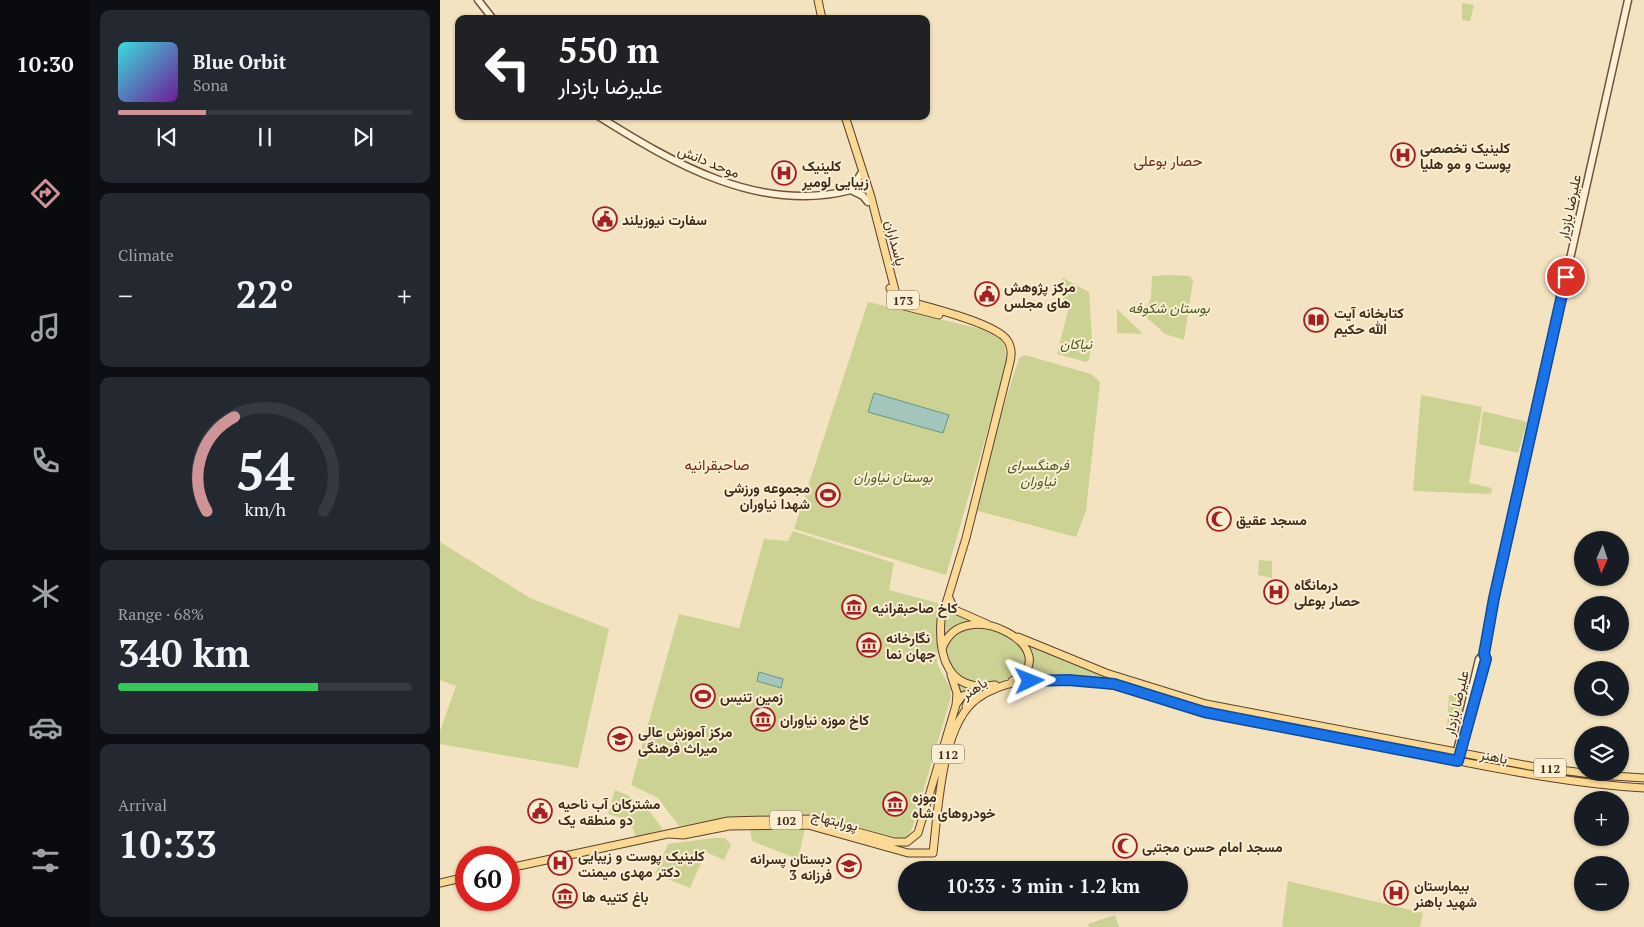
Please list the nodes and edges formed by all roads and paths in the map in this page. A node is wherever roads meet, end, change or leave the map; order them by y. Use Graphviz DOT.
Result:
graph roads {
  1 [pos="478,0"];
  2 [pos="818,0"];
  3 [pos="1628,0"];
  4 [pos="490,15"];
  5 [pos="821,15"];
  6 [pos="605,120"];
  7 [pos="846,120"];
  8 [pos="862,172"];
  9 [pos="851,190"];
  10 [pos="868,202"];
  11 [pos="1010,362"];
  12 [pos="949,596"];
  13 [pos="990,625"];
  14 [pos="1018,637"];
  15 [pos="942,649"];
  16 [pos="948,668"];
  17 [pos="1010,682"];
  18 [pos="956,704"];
  19 [pos="965,709"];
  20 [pos="1459,756"];
  21 [pos="1574,772"];
  22 [pos="1629,777"];
  23 [pos="1644,778"];
  24 [pos="1599,781"];
  25 [pos="1599,786"];
  26 [pos="1644,788"];
  27 [pos="745,824"];
  28 [pos="901,844"];
  29 [pos="933,853"];
  30 [pos="520,866"];
  31 [pos="455,880"];
  32 [pos="440,883"];
  1 -- 4 [label="main road"];
  2 -- 5 [label="main road"];
  3 -- 20 [label="main road, علیرضا بازدار"];
  6 -- 9 [label="main road, موحد دانش"];
  7 -- 8 [label="main road, پاسداران / 173"];
  8 -- 9 [label="main road"];
  8 -- 11 [label="main road, پاسداران / 173"];
  9 -- 10 [label="main road"];
  10 -- 11 [label="main road, پاسداران / 173"];
  11 -- 12 [label="main road, پاسداران / 173"];
  12 -- 13 [label="main road"];
  12 -- 15 [label="main road, پاسداران / 173"];
  13 -- 14 [label="main road"];
  13 -- 15 [label="main road"];
  14 -- 17 [label="main road"];
  14 -- 20 [label="main road, باهنر / 112"];
  15 -- 16 [label="main road"];
  16 -- 17 [label="main road"];
  16 -- 18 [label="main road, باهنر / 112"];
  17 -- 19 [label="main road, باهنر / 112"];
  17 -- 20 [label="main road, باهنر / 112"];
  18 -- 19 [label="main road"];
  18 -- 28 [label="main road, باهنر / 112"];
  19 -- 29 [label="main road, باهنر / 112"];
  20 -- 21 [label="main road, باهنر / 112"];
  20 -- 25 [label="main road, باهنر / 112"];
  22 -- 23 [label="main road, باهنر / 112"];
  24 -- 25 [label="main road"];
  25 -- 26 [label="main road, باهنر / 112"];
  27 -- 28 [label="main road, پورابتهاج / 102"];
  27 -- 29 [label="main road, پورابتهاج / 102"];
  27 -- 30 [label="main road, پورابتهاج / 102"];
  31 -- 32 [label="main road"];
}
